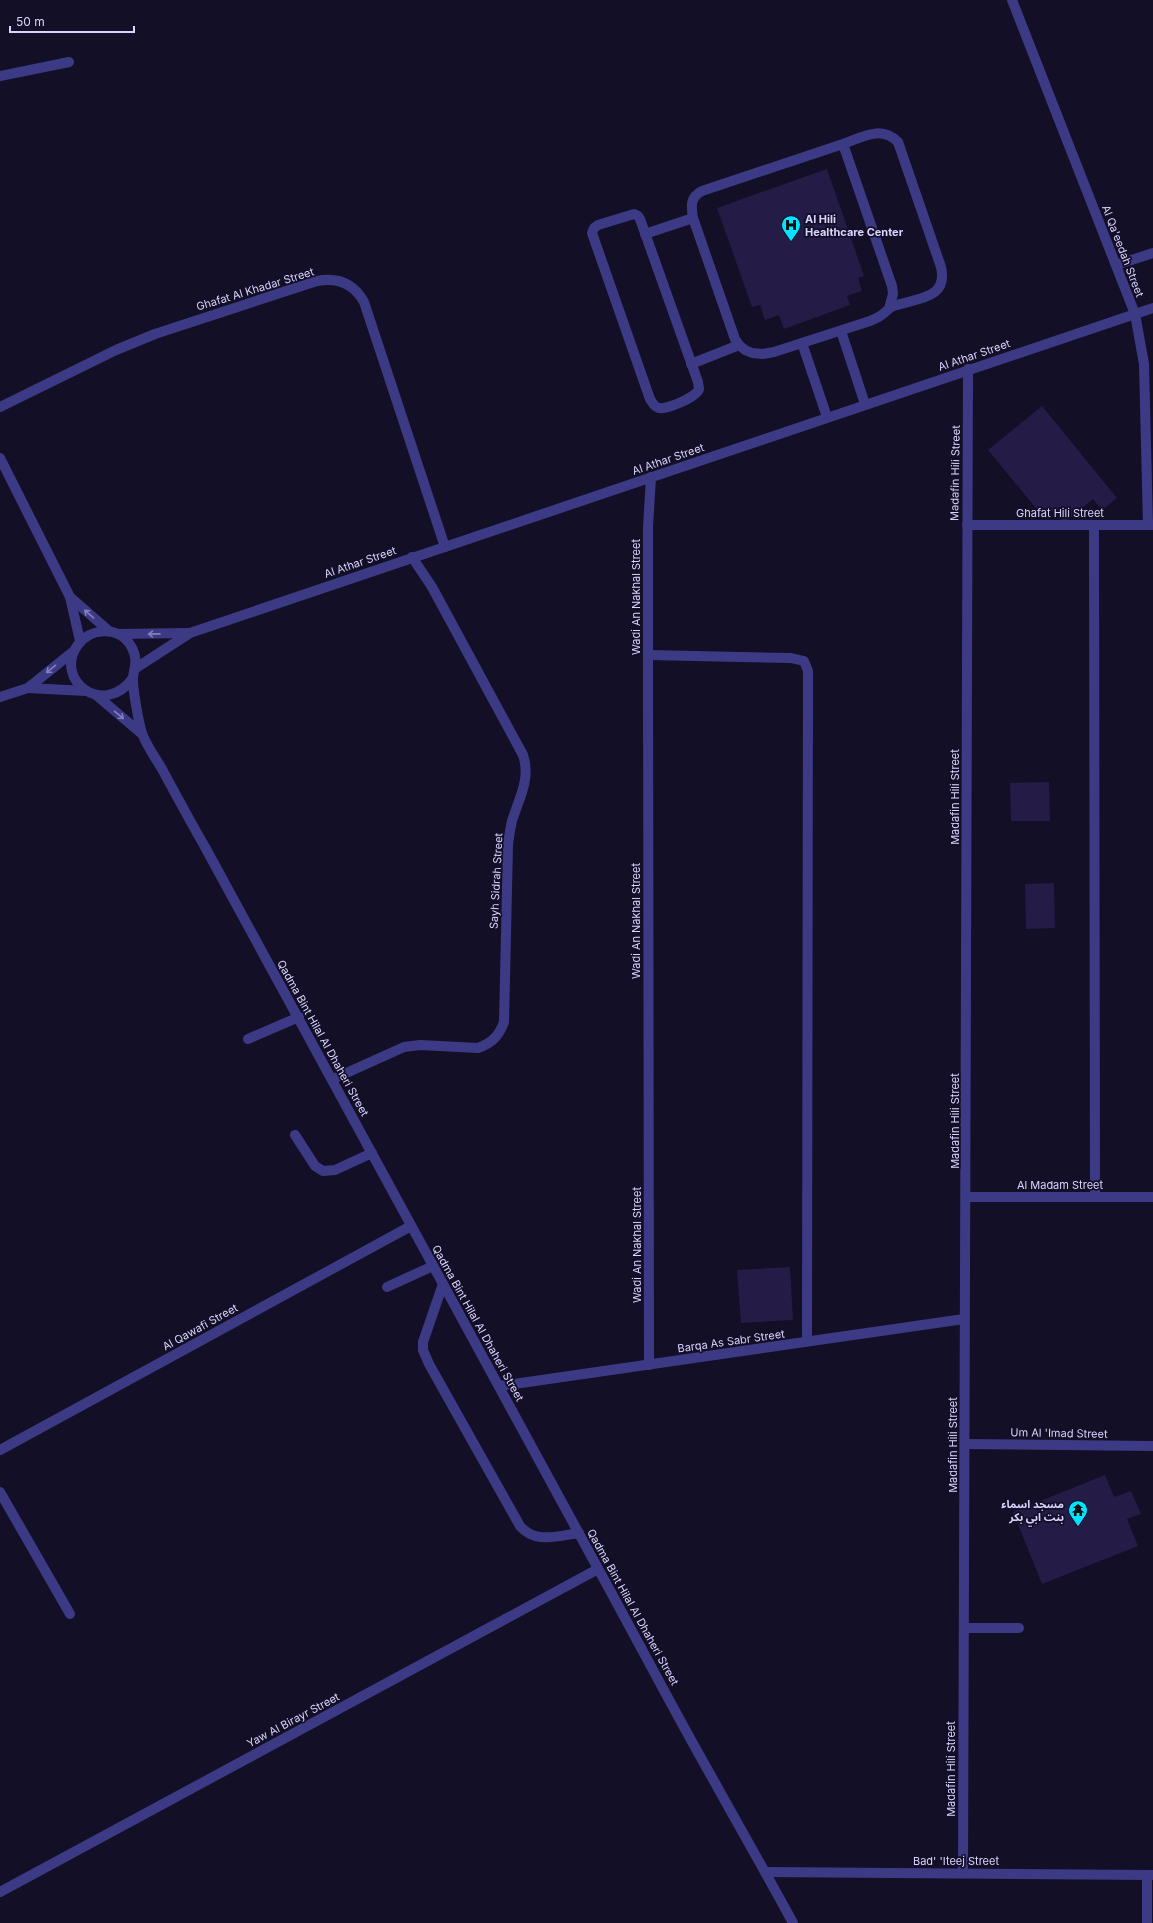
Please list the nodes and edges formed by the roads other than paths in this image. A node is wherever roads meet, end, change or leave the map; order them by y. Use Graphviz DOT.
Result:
graph roads {
  1 [pos="1012,0"];
  2 [pos="69,62"];
  3 [pos="0,76"];
  4 [pos="843,144"];
  5 [pos="693,218"];
  6 [pos="645,234"];
  7 [pos="1153,253"];
  8 [pos="1116,265"];
  9 [pos="889,308"];
  10 [pos="1153,308"];
  11 [pos="1135,314"];
  12 [pos="841,331"];
  13 [pos="802,343"];
  14 [pos="739,345"];
  15 [pos="691,364"];
  16 [pos="968,369"];
  17 [pos="865,404"];
  18 [pos="0,407"];
  19 [pos="827,417"];
  20 [pos="0,458"];
  21 [pos="651,477"];
  22 [pos="967,525"];
  23 [pos="1094,525"];
  24 [pos="1150,525"];
  25 [pos="445,547"];
  26 [pos="412,557"];
  27 [pos="70,597"];
  28 [pos="114,633"];
  29 [pos="190,633"];
  30 [pos="80,642"];
  31 [pos="74,651"];
  32 [pos="648,655"];
  33 [pos="135,673"];
  34 [pos="28,688"];
  35 [pos="86,691"];
  36 [pos="96,695"];
  37 [pos="0,697"];
  38 [pos="142,734"];
  39 [pos="299,1017"];
  40 [pos="248,1039"];
  41 [pos="333,1080"];
  42 [pos="295,1135"];
  43 [pos="372,1153"];
  44 [pos="966,1197"];
  45 [pos="1095,1197"];
  46 [pos="1153,1197"];
  47 [pos="411,1226"];
  48 [pos="433,1266"];
  49 [pos="443,1284"];
  50 [pos="387,1287"];
  51 [pos="964,1319"];
  52 [pos="807,1341"];
  53 [pos="649,1365"];
  54 [pos="500,1386"];
  55 [pos="965,1444"];
  56 [pos="1153,1446"];
  57 [pos="0,1450"];
  58 [pos="0,1492"];
  59 [pos="579,1533"];
  60 [pos="598,1569"];
  61 [pos="70,1614"];
  62 [pos="964,1628"];
  63 [pos="1019,1628"];
  64 [pos="766,1872"];
  65 [pos="963,1873"];
  66 [pos="1150,1875"];
  67 [pos="0,1892"];
  68 [pos="793,1923"];
  69 [pos="1147,1923"];
  1 -- 8 [label="street, Al Qa'eedah Street"];
  2 -- 3 [label="street"];
  4 -- 5 [label="street"];
  4 -- 9 [label="street"];
  4 -- 9 [label="street"];
  5 -- 6 [label="street"];
  5 -- 14 [label="street"];
  6 -- 15 [label="street"];
  6 -- 15 [label="street"];
  7 -- 8 [label="street"];
  8 -- 11 [label="street, Al Qa'eedah Street"];
  9 -- 12 [label="street"];
  10 -- 11 [label="street, Al Athar Street"];
  11 -- 16 [label="street, Al Athar Street"];
  11 -- 24 [label="street, Al Qa'eedah Street"];
  12 -- 13 [label="street"];
  12 -- 17 [label="street"];
  13 -- 14 [label="street"];
  13 -- 19 [label="street"];
  14 -- 15 [label="street"];
  16 -- 17 [label="street, Al Athar Street"];
  16 -- 22 [label="street, Madafin Hili Street"];
  17 -- 19 [label="street, Al Athar Street"];
  18 -- 25 [label="street, Ghafat Al Khadar Street"];
  19 -- 21 [label="street, Al Athar Street"];
  20 -- 27 [label="street"];
  21 -- 25 [label="street, Al Athar Street"];
  21 -- 32 [label="street, Wadi An Nakhal Street"];
  22 -- 23 [label="street, Ghafat Hili Street"];
  22 -- 44 [label="street, Madafin Hili Street"];
  23 -- 24 [label="street, Ghafat Hili Street"];
  23 -- 45 [label="street"];
  25 -- 26 [label="street, Al Athar Street"];
  26 -- 29 [label="street, Al Athar Street"];
  26 -- 41 [label="street, Sayh Sidrah Street"];
  28 -- 27 [label="street, one-way"];
  27 -- 30 [label="street"];
  29 -- 28 [label="street, Al Athar Street, one-way"];
  28 -- 30 [label="street"];
  28 -- 33 [label="street"];
  29 -- 33 [label="street, Al Athar Street"];
  30 -- 31 [label="street"];
  31 -- 34 [label="street, one-way"];
  31 -- 35 [label="street"];
  32 -- 52 [label="street"];
  32 -- 53 [label="street, Wadi An Nakhal Street"];
  33 -- 36 [label="street"];
  33 -- 38 [label="street, Qadma Bint Hilal Al Dhaheri Street"];
  34 -- 35 [label="street"];
  34 -- 37 [label="street"];
  35 -- 36 [label="street"];
  36 -- 38 [label="street, Qadma Bint Hilal Al Dhaheri Street, one-way"];
  38 -- 39 [label="street, Qadma Bint Hilal Al Dhaheri Street"];
  39 -- 40 [label="street"];
  39 -- 41 [label="street, Qadma Bint Hilal Al Dhaheri Street"];
  41 -- 43 [label="street, Qadma Bint Hilal Al Dhaheri Street"];
  42 -- 43 [label="street"];
  43 -- 47 [label="street, Qadma Bint Hilal Al Dhaheri Street"];
  44 -- 45 [label="street, Al Madam Street"];
  44 -- 51 [label="street, Madafin Hili Street"];
  45 -- 46 [label="street, Al Madam Street"];
  47 -- 48 [label="street, Qadma Bint Hilal Al Dhaheri Street"];
  47 -- 57 [label="street, Al Qawafi Street"];
  48 -- 49 [label="street, Qadma Bint Hilal Al Dhaheri Street"];
  48 -- 50 [label="street"];
  49 -- 54 [label="street, Qadma Bint Hilal Al Dhaheri Street"];
  49 -- 59 [label="street"];
  51 -- 52 [label="street, Barqa As Sabr Street"];
  51 -- 55 [label="street, Madafin Hili Street"];
  52 -- 53 [label="street, Barqa As Sabr Street"];
  53 -- 54 [label="street, Barqa As Sabr Street"];
  54 -- 59 [label="street, Qadma Bint Hilal Al Dhaheri Street"];
  55 -- 56 [label="street, Um Al 'Imad Street"];
  55 -- 62 [label="street, Madafin Hili Street"];
  58 -- 61 [label="street"];
  59 -- 60 [label="street, Qadma Bint Hilal Al Dhaheri Street"];
  60 -- 64 [label="street, Qadma Bint Hilal Al Dhaheri Street"];
  60 -- 67 [label="street, Yaw Al Birayr Street"];
  62 -- 63 [label="street"];
  62 -- 65 [label="street, Madafin Hili Street"];
  64 -- 65 [label="street, Bad' 'Iteej Street"];
  64 -- 68 [label="street, Qadma Bint Hilal Al Dhaheri Street"];
  65 -- 66 [label="street, Bad' 'Iteej Street"];
  66 -- 69 [label="street, Bad' 'Iteej Street"];
}
